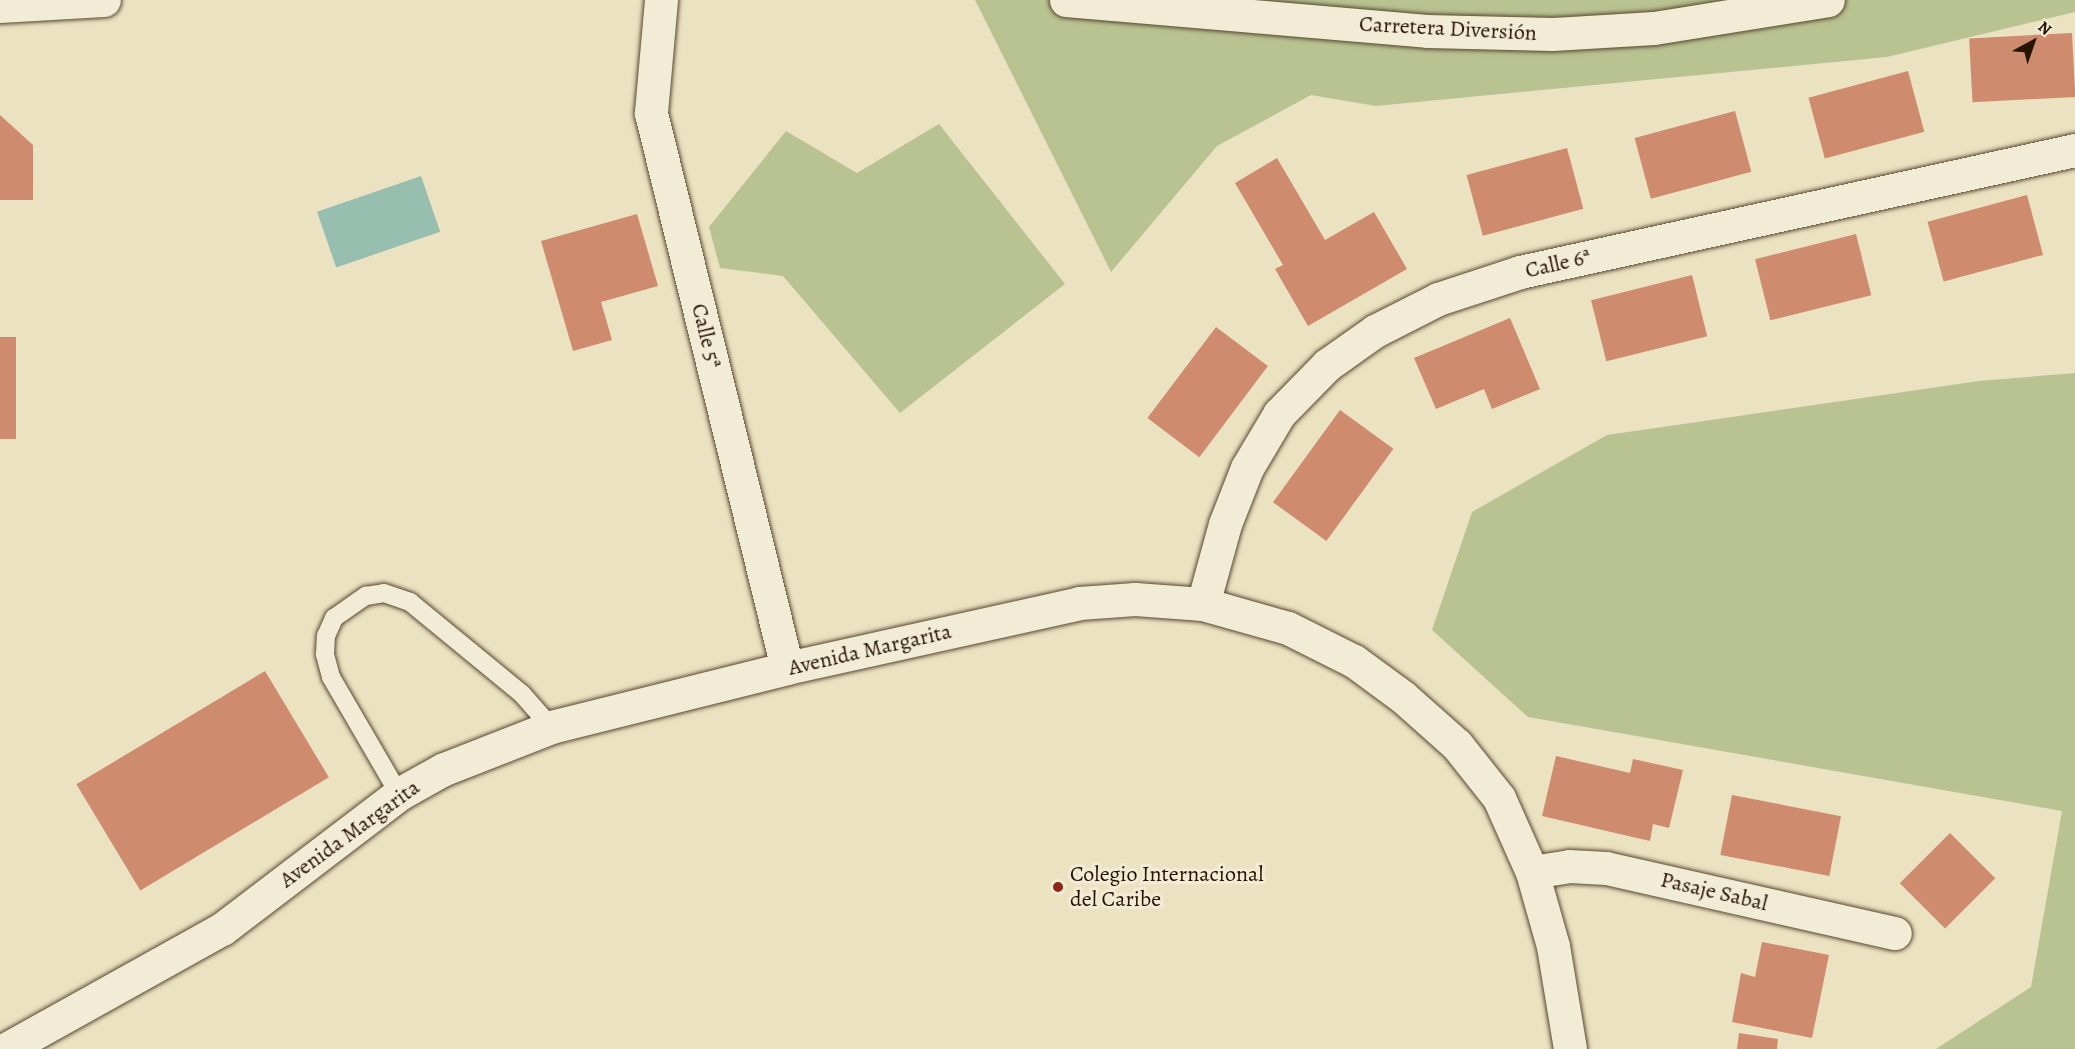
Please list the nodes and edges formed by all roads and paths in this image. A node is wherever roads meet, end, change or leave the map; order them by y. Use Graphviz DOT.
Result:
graph roads {
  1 [pos="104,0"];
  2 [pos="661,0"];
  3 [pos="1066,0"];
  4 [pos="1828,0"];
  5 [pos="0,6"];
  6 [pos="2075,150"];
  7 [pos="1203,604"];
  8 [pos="788,668"];
  9 [pos="551,727"];
  10 [pos="399,794"];
  11 [pos="1532,872"];
  12 [pos="1895,933"];
  13 [pos="6,1049"];
  14 [pos="1570,1049"];
  1 -- 5 [label="street"];
  2 -- 8 [label="street, Calle 5ª"];
  3 -- 4 [label="street, Carretera Diversión"];
  6 -- 7 [label="street, Calle 6ª"];
  7 -- 8 [label="street, Avenida Margarita"];
  7 -- 11 [label="street, Avenida Margarita"];
  8 -- 9 [label="street, Avenida Margarita"];
  9 -- 10 [label="street, Avenida Margarita"];
  9 -- 10 [label="lane"];
  10 -- 13 [label="street, Avenida Margarita"];
  11 -- 12 [label="street, Pasaje Sabal"];
  11 -- 14 [label="street, Avenida Margarita"];
}
